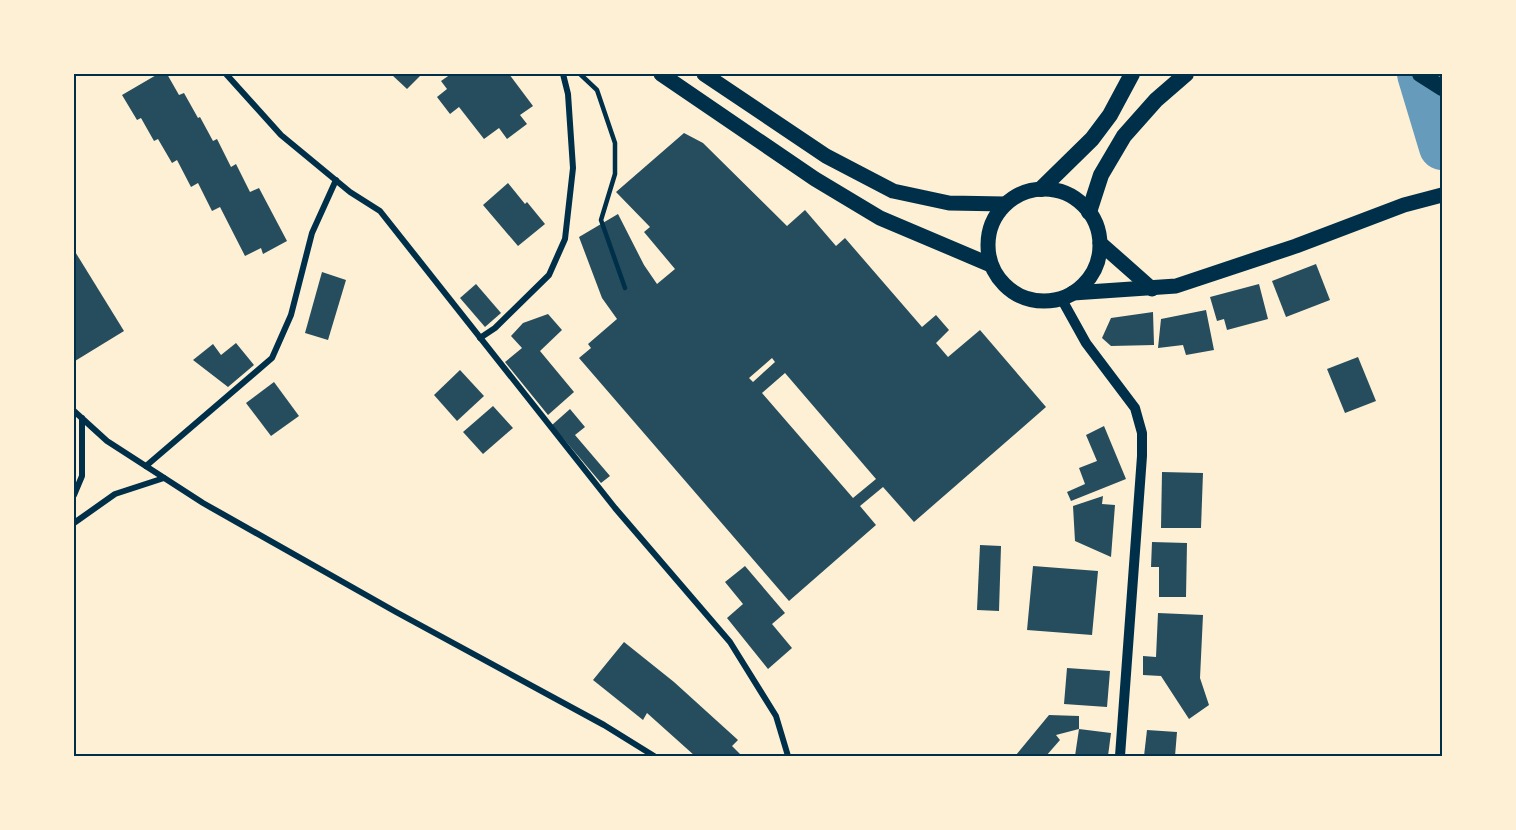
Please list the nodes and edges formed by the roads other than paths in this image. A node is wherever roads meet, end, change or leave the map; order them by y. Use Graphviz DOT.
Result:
graph roads {
  1 [pos="226,74"];
  2 [pos="563,74"];
  3 [pos="580,74"];
  4 [pos="661,74"];
  5 [pos="704,74"];
  6 [pos="1132,74"];
  7 [pos="1185,74"];
  8 [pos="1420,74"];
  9 [pos="1443,88"];
  10 [pos="336,180"];
  11 [pos="1041,189"];
  12 [pos="1443,195"];
  13 [pos="1005,204"];
  14 [pos="1089,212"];
  15 [pos="1100,243"];
  16 [pos="991,265"];
  17 [pos="625,288"];
  18 [pos="1152,289"];
  19 [pos="1067,295"];
  20 [pos="480,338"];
  21 [pos="74,411"];
  22 [pos="82,418"];
  23 [pos="146,466"];
  24 [pos="164,478"];
  25 [pos="74,495"];
  26 [pos="74,523"];
  27 [pos="654,756"];
  28 [pos="789,756"];
  29 [pos="1120,756"];
  1 -- 10 [label="street"];
  2 -- 20 [label="street"];
  3 -- 17 [label="lane"];
  4 -- 16 [label="main road"];
  5 -- 13 [label="main road"];
  6 -- 11 [label="highway"];
  7 -- 14 [label="highway"];
  8 -- 9 [label="highway"];
  10 -- 20 [label="street"];
  10 -- 23 [label="street"];
  11 -- 13 [label="main road"];
  11 -- 14 [label="main road"];
  12 -- 18 [label="main road"];
  13 -- 16 [label="main road"];
  14 -- 15 [label="main road"];
  15 -- 18 [label="main road"];
  15 -- 19 [label="main road"];
  16 -- 19 [label="main road"];
  18 -- 19 [label="main road"];
  19 -- 29 [label="street"];
  20 -- 28 [label="street"];
  21 -- 22 [label="street"];
  22 -- 23 [label="street"];
  22 -- 25 [label="street"];
  23 -- 24 [label="street"];
  24 -- 26 [label="street"];
  24 -- 27 [label="street"];
}
